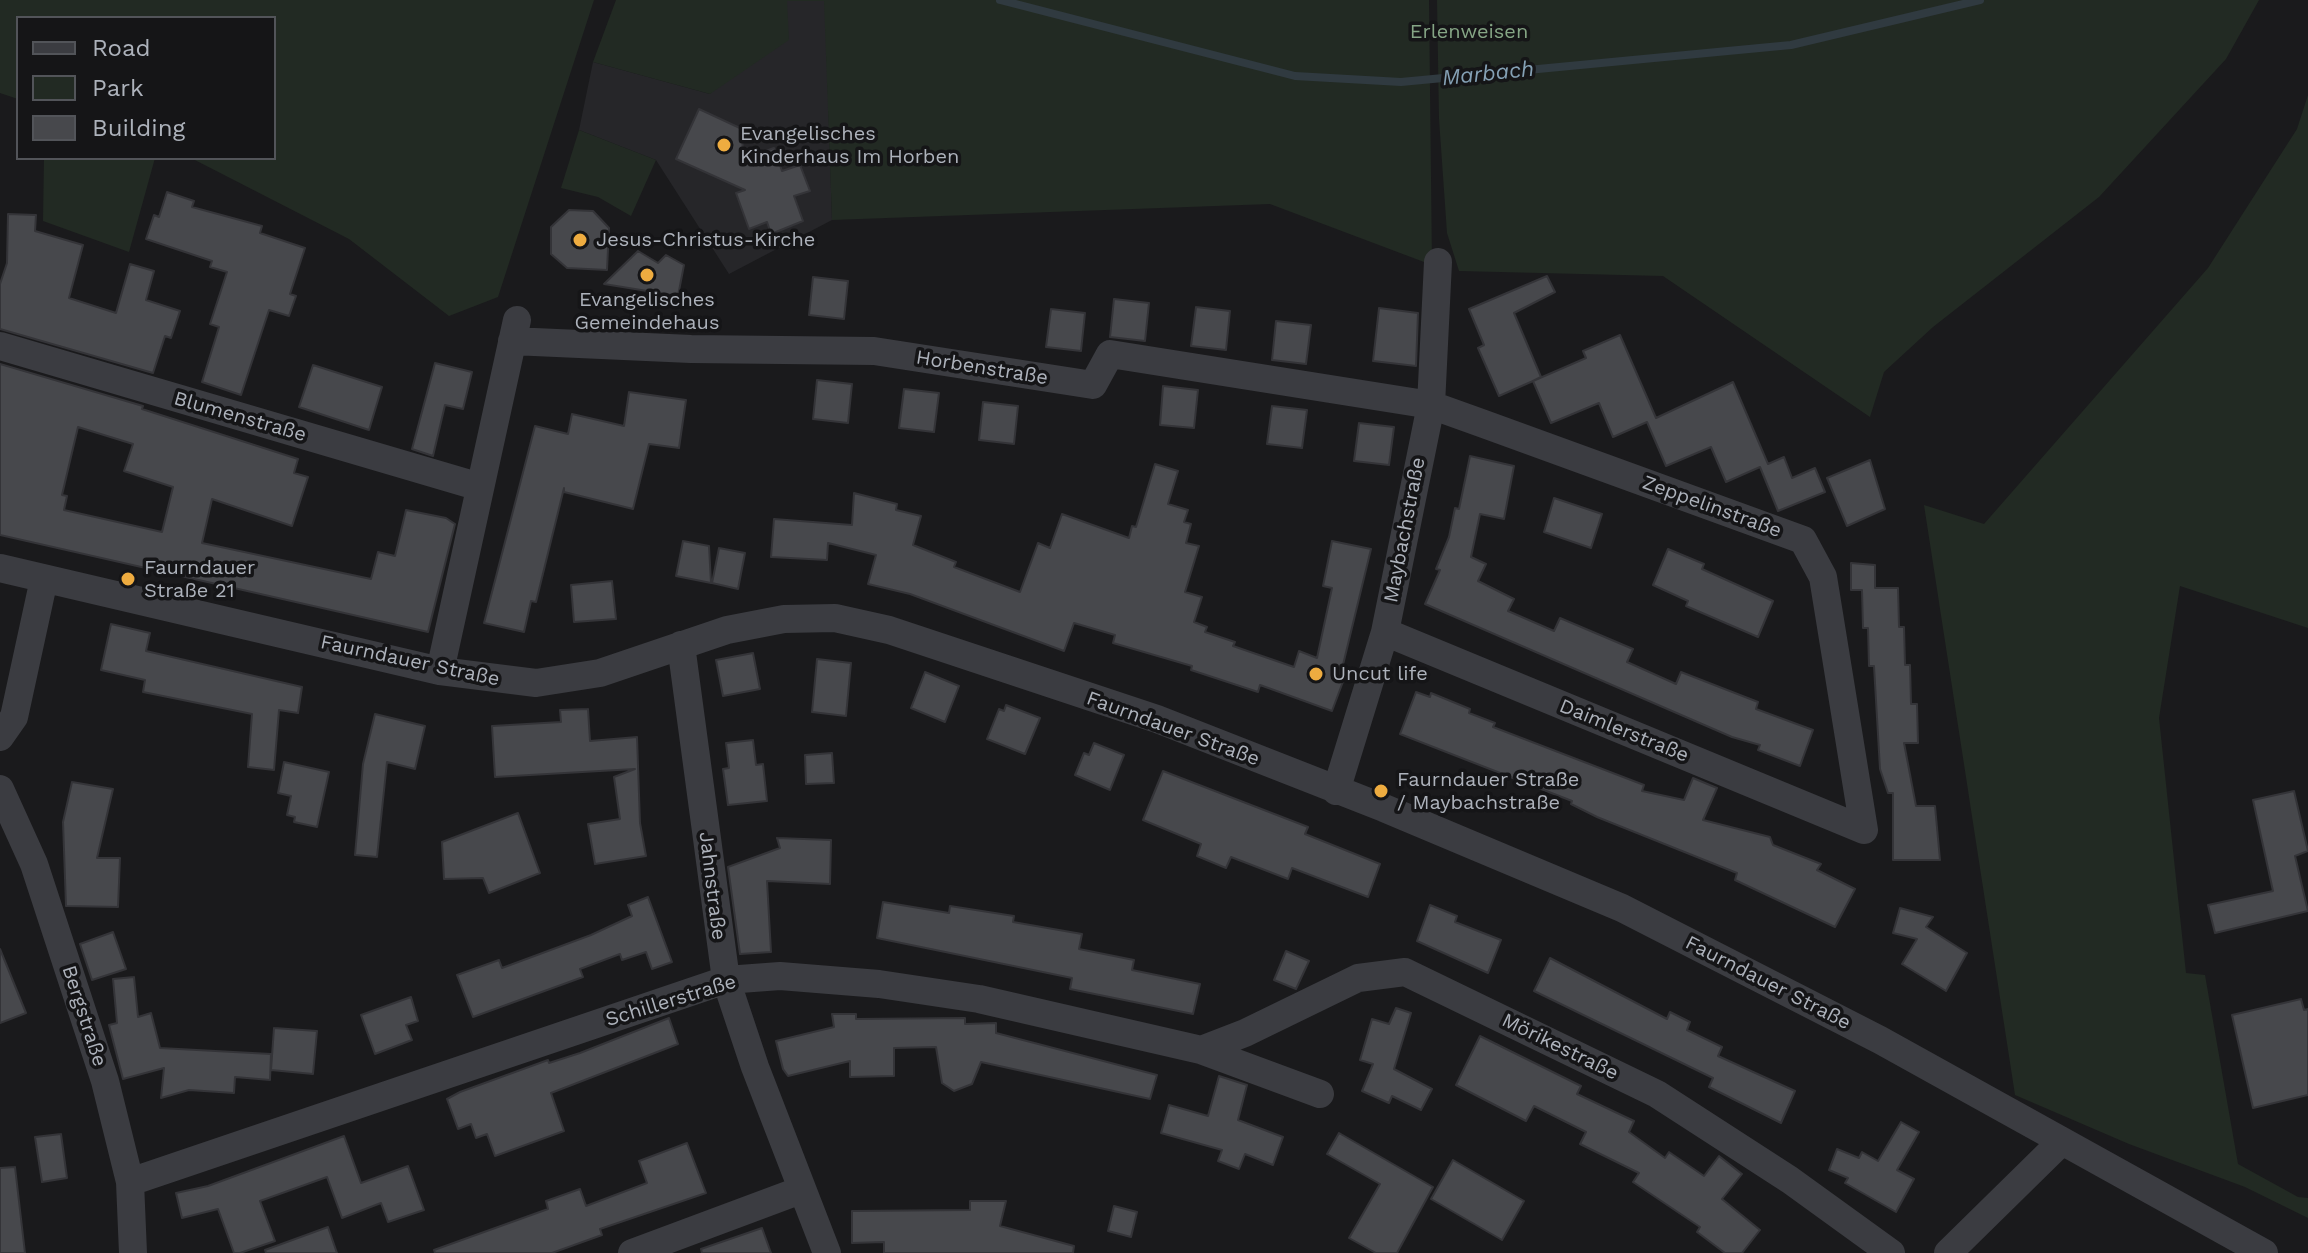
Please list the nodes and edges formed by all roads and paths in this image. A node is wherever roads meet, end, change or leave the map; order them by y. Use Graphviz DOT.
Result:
graph roads {
  1 [pos="1438,262"];
  2 [pos="0,346"];
  3 [pos="1431,405"];
  4 [pos="480,487"];
  5 [pos="0,568"];
  6 [pos="44,579"];
  7 [pos="1385,632"];
  8 [pos="681,645"];
  9 [pos="440,671"];
  10 [pos="0,737"];
  11 [pos="0,789"];
  12 [pos="1336,791"];
  13 [pos="1864,830"];
  14 [pos="726,980"];
  15 [pos="1201,1050"];
  16 [pos="1320,1094"];
  17 [pos="2062,1141"];
  18 [pos="130,1182"];
  19 [pos="801,1190"];
  20 [pos="133,1253"];
  21 [pos="632,1253"];
  22 [pos="827,1253"];
  23 [pos="1891,1253"];
  24 [pos="1948,1253"];
  25 [pos="2264,1253"];
  1 -- 3 [label="street, Maybachstraße"];
  2 -- 4 [label="street, Blumenstraße"];
  3 -- 4 [label="street, Horbenstraße"];
  3 -- 7 [label="street, Maybachstraße"];
  3 -- 13 [label="street, Zeppelinstraße"];
  4 -- 9 [label="street, Horbenstraße"];
  5 -- 6 [label="street, Faurndauer Straße"];
  6 -- 9 [label="street, Faurndauer Straße"];
  6 -- 10 [label="street"];
  7 -- 12 [label="street, Maybachstraße"];
  7 -- 13 [label="street, Daimlerstraße"];
  8 -- 9 [label="street, Faurndauer Straße"];
  8 -- 12 [label="street, Faurndauer Straße"];
  8 -- 14 [label="street, Jahnstraße"];
  11 -- 18 [label="street, Bergstraße"];
  12 -- 17 [label="street, Faurndauer Straße"];
  14 -- 15 [label="street, Schillerstraße"];
  14 -- 18 [label="street, Schillerstraße"];
  14 -- 19 [label="street, Jahnstraße"];
  15 -- 16 [label="street, Schillerstraße"];
  15 -- 23 [label="street, Mörikestraße"];
  17 -- 24 [label="street"];
  17 -- 25 [label="street, Faurndauer Straße"];
  18 -- 20 [label="street, Bergstraße"];
  19 -- 21 [label="street"];
  19 -- 22 [label="street, Jahnstraße"];
}
